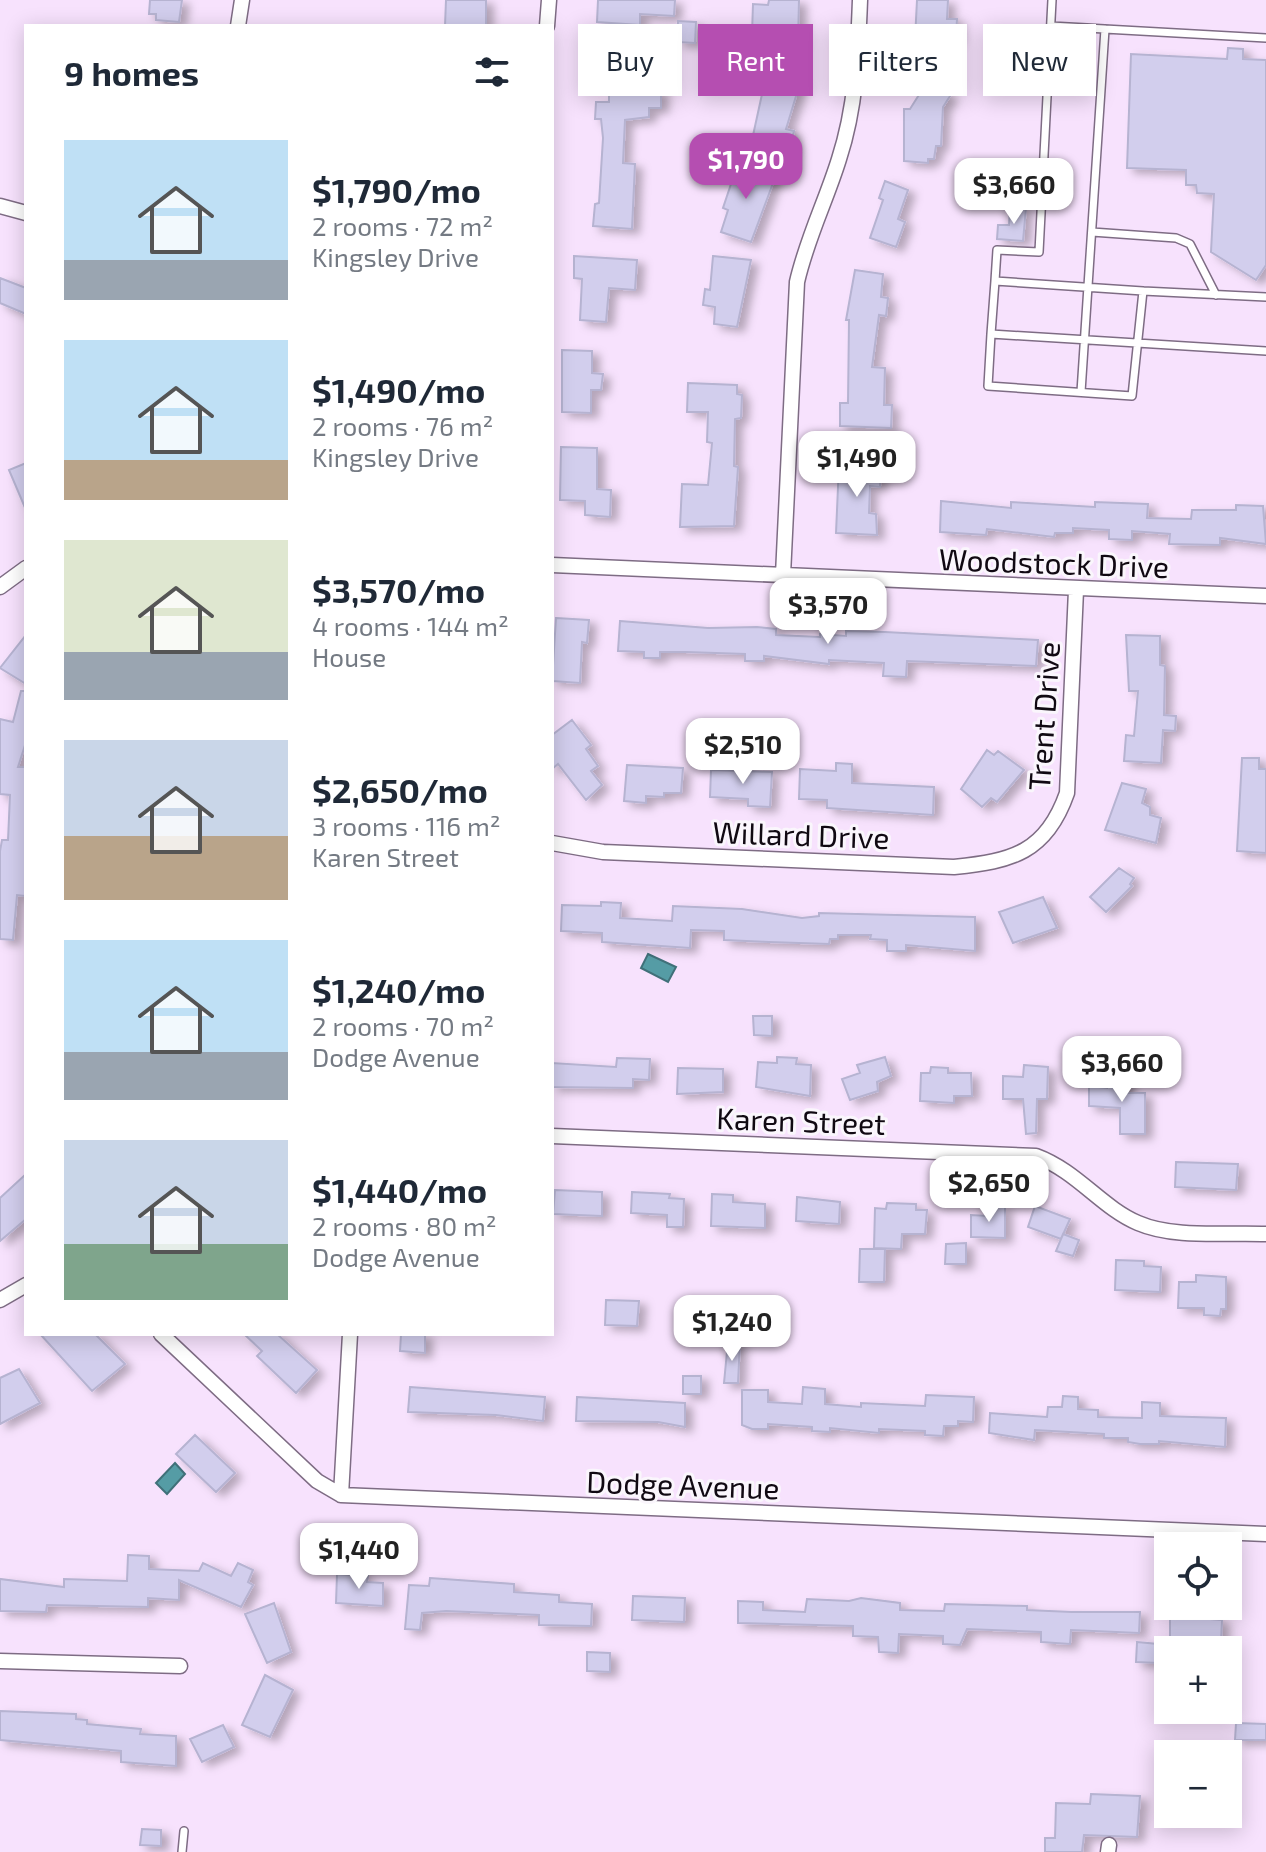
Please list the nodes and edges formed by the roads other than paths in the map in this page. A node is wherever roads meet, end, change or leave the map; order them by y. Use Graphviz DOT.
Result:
graph roads {
  1 [pos="242,0"];
  2 [pos="549,0"];
  3 [pos="860,0"];
  4 [pos="1052,0"];
  5 [pos="238,24"];
  6 [pos="547,24"];
  7 [pos="1051,24"];
  8 [pos="1096,28"];
  9 [pos="1105,29"];
  10 [pos="1266,38"];
  11 [pos="1047,96"];
  12 [pos="0,206"];
  13 [pos="24,212"];
  14 [pos="1092,232"];
  15 [pos="995,281"];
  16 [pos="1089,287"];
  17 [pos="1143,291"];
  18 [pos="1216,295"];
  19 [pos="1266,297"];
  20 [pos="991,334"];
  21 [pos="1085,340"];
  22 [pos="1140,343"];
  23 [pos="1266,351"];
  24 [pos="1081,392"];
  25 [pos="554,565"];
  26 [pos="24,569"];
  27 [pos="783,575"];
  28 [pos="1,582"];
  29 [pos="1076,590"];
  30 [pos="1266,596"];
  31 [pos="1042,838"];
  32 [pos="554,843"];
  33 [pos="554,1136"];
  34 [pos="1266,1234"];
  35 [pos="24,1286"];
  36 [pos="0,1300"];
  37 [pos="163,1336"];
  38 [pos="350,1336"];
  39 [pos="341,1495"];
  40 [pos="1266,1534"];
  41 [pos="0,1661"];
  42 [pos="180,1666"];
  43 [pos="184,1831"];
  44 [pos="182,1852"];
  1 -- 5 [label="street"];
  2 -- 6 [label="street"];
  3 -- 27 [label="street"];
  4 -- 7 [label="lane"];
  8 -- 9 [label="lane"];
  9 -- 10 [label="lane"];
  9 -- 14 [label="lane"];
  11 -- 15 [label="lane"];
  12 -- 13 [label="street"];
  14 -- 16 [label="lane"];
  14 -- 18 [label="lane"];
  15 -- 16 [label="lane"];
  15 -- 20 [label="lane"];
  16 -- 17 [label="lane"];
  16 -- 21 [label="lane"];
  17 -- 18 [label="lane"];
  17 -- 22 [label="lane"];
  18 -- 19 [label="lane"];
  20 -- 21 [label="lane"];
  20 -- 24 [label="lane"];
  21 -- 22 [label="lane"];
  21 -- 24 [label="lane"];
  22 -- 23 [label="lane"];
  22 -- 24 [label="lane"];
  25 -- 27 [label="street, Woodstock Drive"];
  26 -- 28 [label="street"];
  27 -- 29 [label="street, Woodstock Drive"];
  29 -- 30 [label="street, Woodstock Drive"];
  29 -- 31 [label="street, Trent Drive"];
  31 -- 32 [label="street, Willard Drive"];
  33 -- 34 [label="street, Karen Street"];
  35 -- 36 [label="street"];
  37 -- 39 [label="street"];
  38 -- 39 [label="street"];
  39 -- 40 [label="street, Dodge Avenue"];
  41 -- 42 [label="street"];
  43 -- 44 [label="lane"];
}
